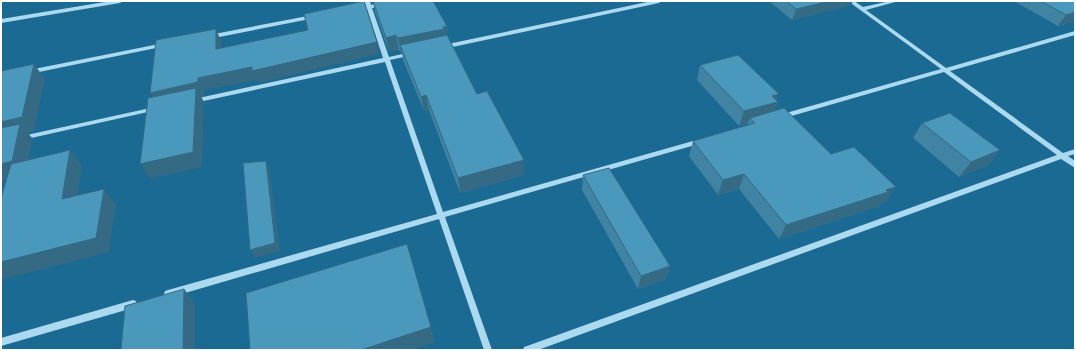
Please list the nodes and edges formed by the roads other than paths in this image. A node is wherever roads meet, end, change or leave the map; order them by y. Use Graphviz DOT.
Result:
graph roads {
  1 [pos="120,1"];
  2 [pos="396,1"];
  3 [pos="660,1"];
  4 [pos="851,1"];
  5 [pos="896,1"];
  6 [pos="368,4"];
  7 [pos="863,9"];
  8 [pos="347,11"];
  9 [pos="318,16"];
  10 [pos="1,21"];
  11 [pos="1075,33"];
  12 [pos="200,38"];
  13 [pos="170,44"];
  14 [pos="433,49"];
  15 [pos="417,53"];
  16 [pos="386,59"];
  17 [pos="946,70"];
  18 [pos="24,73"];
  19 [pos="186,102"];
  20 [pos="163,107"];
  21 [pos="770,121"];
  22 [pos="709,138"];
  23 [pos="16,139"];
  24 [pos="1075,150"];
  25 [pos="1062,155"];
  26 [pos="1075,165"];
  27 [pos="441,215"];
  28 [pos="160,296"];
  29 [pos="138,302"];
  30 [pos="1,342"];
  31 [pos="488,350"];
  32 [pos="527,350"];
  1 -- 10 [label="street"];
  2 -- 6 [label="street"];
  3 -- 14 [label="street"];
  4 -- 7 [label="street"];
  5 -- 7 [label="street"];
  6 -- 8 [label="street"];
  6 -- 16 [label="street"];
  7 -- 17 [label="street"];
  9 -- 12 [label="street"];
  11 -- 17 [label="street"];
  13 -- 18 [label="street"];
  15 -- 16 [label="street"];
  16 -- 19 [label="street"];
  16 -- 27 [label="street"];
  17 -- 21 [label="street"];
  17 -- 25 [label="street"];
  20 -- 23 [label="street"];
  22 -- 27 [label="street"];
  24 -- 25 [label="street"];
  25 -- 26 [label="street"];
  25 -- 32 [label="street"];
  27 -- 28 [label="street"];
  27 -- 31 [label="street"];
  29 -- 30 [label="street"];
}
